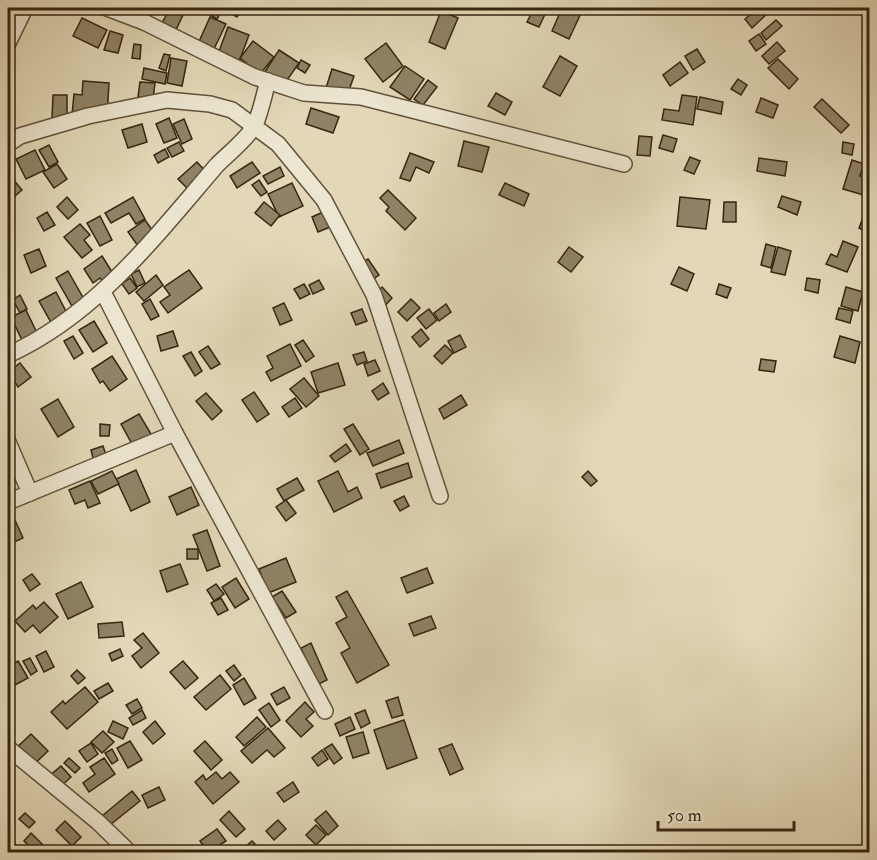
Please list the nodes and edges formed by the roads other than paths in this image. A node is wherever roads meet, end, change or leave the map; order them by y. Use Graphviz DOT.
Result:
graph roads {
  1 [pos="25,8"];
  2 [pos="107,8"];
  3 [pos="8,43"];
  4 [pos="268,81"];
  5 [pos="254,126"];
  6 [pos="8,144"];
  7 [pos="624,164"];
  8 [pos="103,292"];
  9 [pos="8,355"];
  10 [pos="175,433"];
  11 [pos="8,442"];
  12 [pos="30,493"];
  13 [pos="440,496"];
  14 [pos="8,502"];
  15 [pos="325,711"];
  16 [pos="8,748"];
  17 [pos="129,852"];
  1 -- 3 [label="street"];
  2 -- 4 [label="street"];
  4 -- 5 [label="street"];
  4 -- 7 [label="street"];
  5 -- 6 [label="street"];
  5 -- 8 [label="street"];
  5 -- 13 [label="street"];
  8 -- 9 [label="street"];
  8 -- 10 [label="street"];
  10 -- 12 [label="street"];
  10 -- 15 [label="street"];
  11 -- 12 [label="street"];
  12 -- 14 [label="street"];
  16 -- 17 [label="street"];
}
